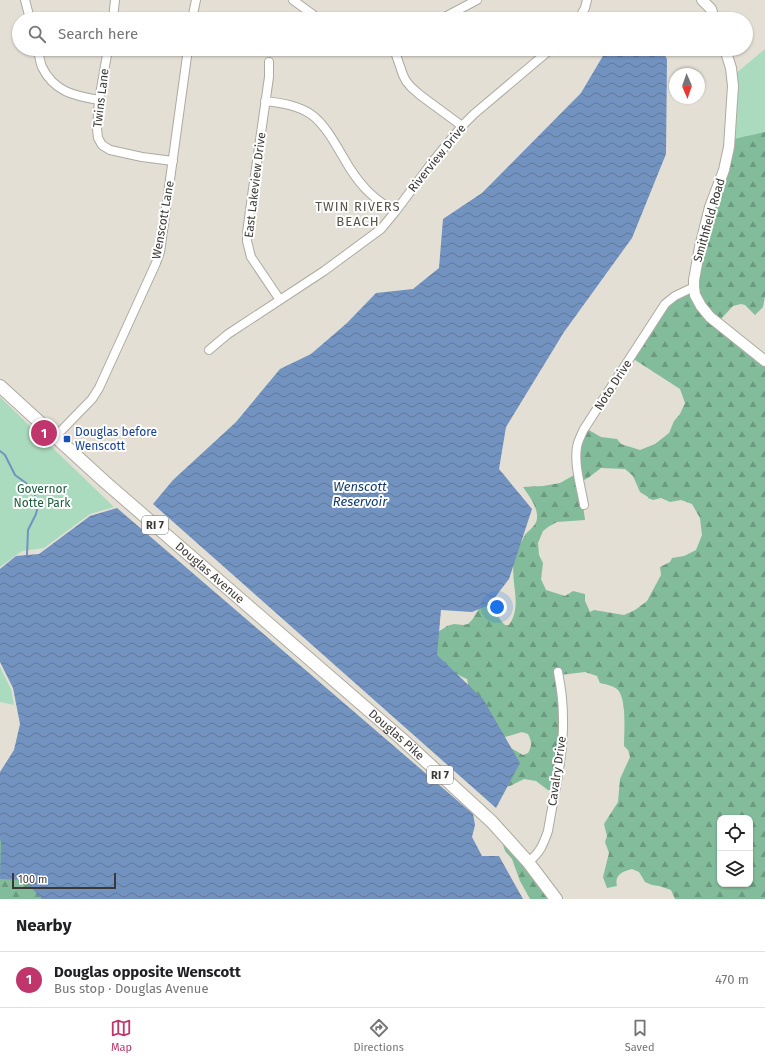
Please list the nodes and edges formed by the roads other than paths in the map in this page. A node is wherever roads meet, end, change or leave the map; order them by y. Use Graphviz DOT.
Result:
graph roads {
  1 [pos="25,0"];
  2 [pos="115,0"];
  3 [pos="196,0"];
  4 [pos="293,0"];
  5 [pos="477,0"];
  6 [pos="587,0"];
  7 [pos="702,0"];
  8 [pos="28,12"];
  9 [pos="114,12"];
  10 [pos="193,12"];
  11 [pos="309,12"];
  12 [pos="454,12"];
  13 [pos="583,12"];
  14 [pos="712,12"];
  15 [pos="40,56"];
  16 [pos="107,56"];
  17 [pos="187,56"];
  18 [pos="396,56"];
  19 [pos="543,56"];
  20 [pos="727,56"];
  21 [pos="269,62"];
  22 [pos="99,100"];
  23 [pos="265,101"];
  24 [pos="462,126"];
  25 [pos="173,161"];
  26 [pos="395,212"];
  27 [pos="694,287"];
  28 [pos="280,300"];
  29 [pos="209,350"];
  30 [pos="765,361"];
  31 [pos="0,386"];
  32 [pos="56,436"];
  33 [pos="584,505"];
  34 [pos="313,663"];
  35 [pos="558,672"];
  36 [pos="528,862"];
  37 [pos="556,899"];
  1 -- 8 [label="street"];
  2 -- 9 [label="street"];
  3 -- 10 [label="street"];
  4 -- 11 [label="street"];
  5 -- 12 [label="street"];
  6 -- 13 [label="street"];
  7 -- 14 [label="street"];
  15 -- 22 [label="street"];
  16 -- 22 [label="street, Twins Lane"];
  17 -- 25 [label="street, Wenscott Lane"];
  18 -- 24 [label="street"];
  19 -- 24 [label="street, Riverview Drive"];
  20 -- 27 [label="street, Smithfield Road"];
  21 -- 23 [label="street, East Lakeview Drive"];
  22 -- 25 [label="street, Twins Lane"];
  23 -- 26 [label="street"];
  23 -- 28 [label="street, East Lakeview Drive"];
  24 -- 26 [label="street, Riverview Drive"];
  25 -- 32 [label="street, Wenscott Lane"];
  26 -- 28 [label="street, Riverview Drive"];
  27 -- 30 [label="street, Smithfield Road"];
  27 -- 33 [label="street, Noto Drive"];
  28 -- 29 [label="street, Riverview Drive"];
  31 -- 32 [label="main road, Douglas Avenue / RI 7"];
  32 -- 34 [label="main road, Douglas Avenue / RI 7"];
  34 -- 36 [label="main road, Douglas Pike / RI 7"];
  35 -- 36 [label="street, Cavalry Drive"];
  36 -- 37 [label="main road, Douglas Pike / RI 7"];
}
